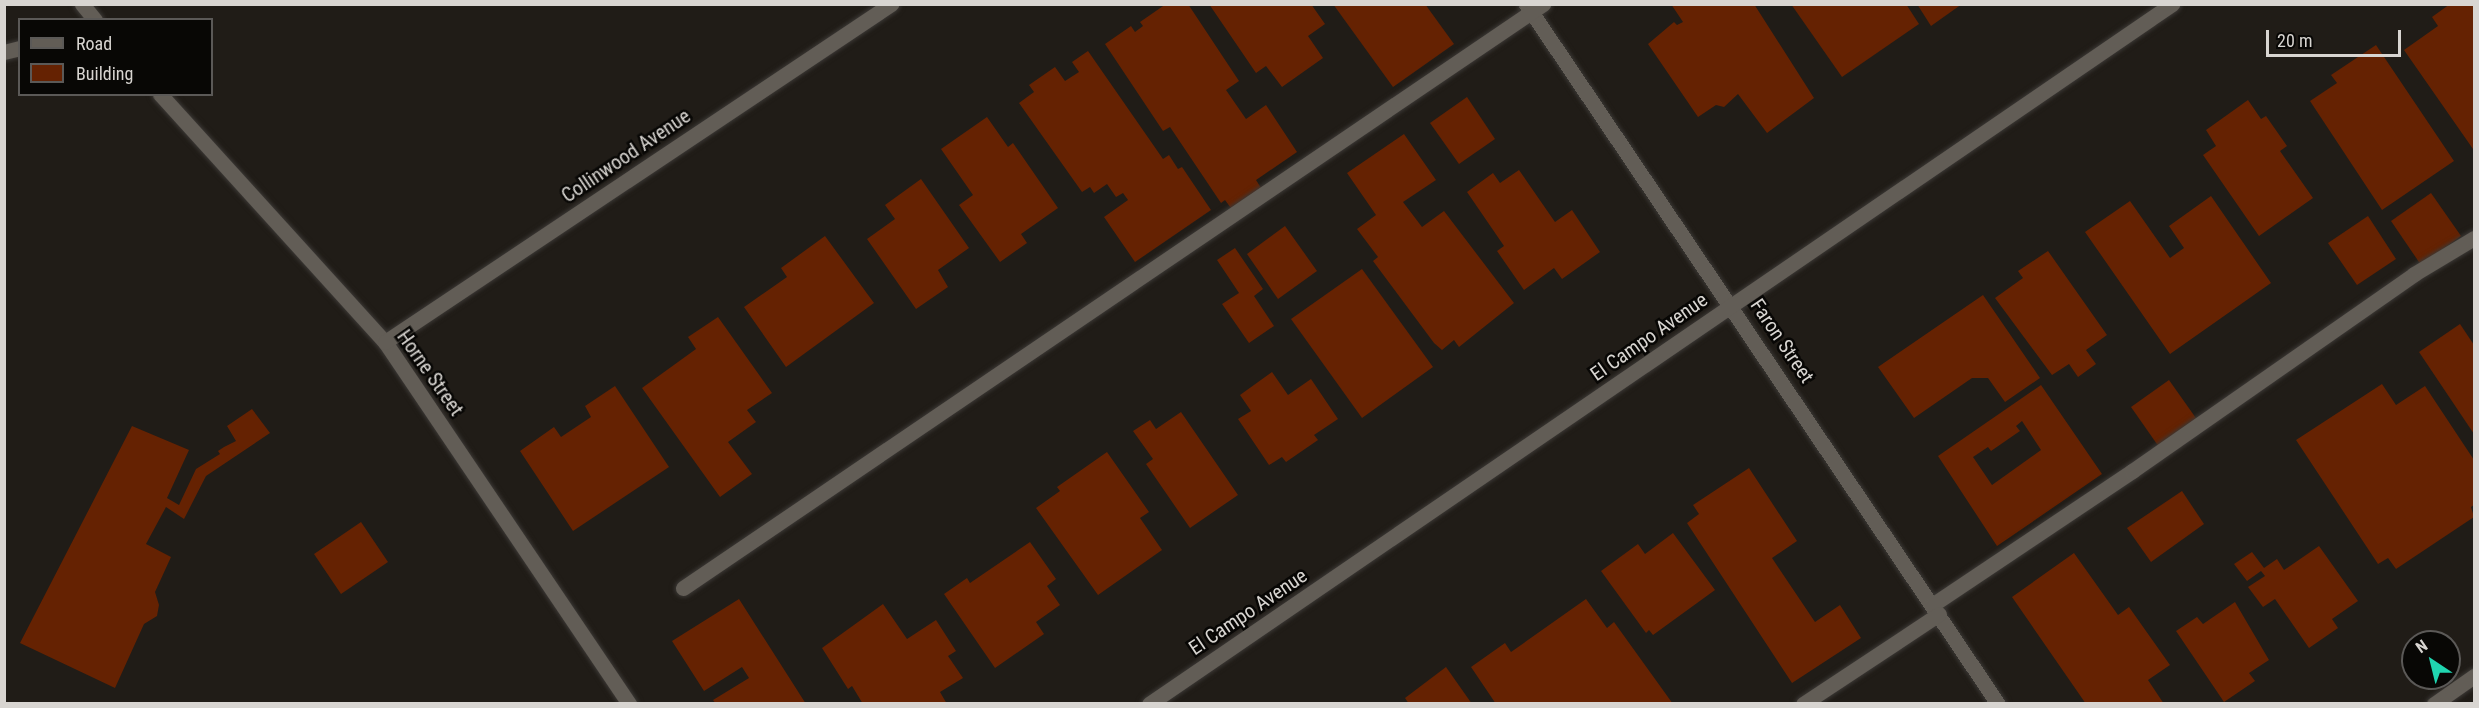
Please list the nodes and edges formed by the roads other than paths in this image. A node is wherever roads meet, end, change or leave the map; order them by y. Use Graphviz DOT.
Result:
graph roads {
  1 [pos="82,4"];
  2 [pos="891,4"];
  3 [pos="2172,4"];
  4 [pos="1533,7"];
  5 [pos="93,18"];
  6 [pos="162,96"];
  7 [pos="2475,238"];
  8 [pos="1732,305"];
  9 [pos="385,342"];
  10 [pos="683,588"];
  11 [pos="1935,609"];
  12 [pos="2475,676"];
  13 [pos="629,704"];
  14 [pos="1149,704"];
  15 [pos="1803,704"];
  16 [pos="1998,704"];
  17 [pos="2434,704"];
  1 -- 5 [label="street"];
  2 -- 9 [label="street, Collinwood Avenue"];
  3 -- 8 [label="street, El Campo Avenue"];
  4 -- 8 [label="street, Faron Street"];
  4 -- 10 [label="street"];
  6 -- 9 [label="street, Horne Street"];
  7 -- 11 [label="street"];
  8 -- 11 [label="street, Faron Street"];
  8 -- 14 [label="street, El Campo Avenue"];
  9 -- 13 [label="street, Horne Street"];
  11 -- 15 [label="street"];
  11 -- 16 [label="street, Faron Street"];
  12 -- 17 [label="street"];
}
